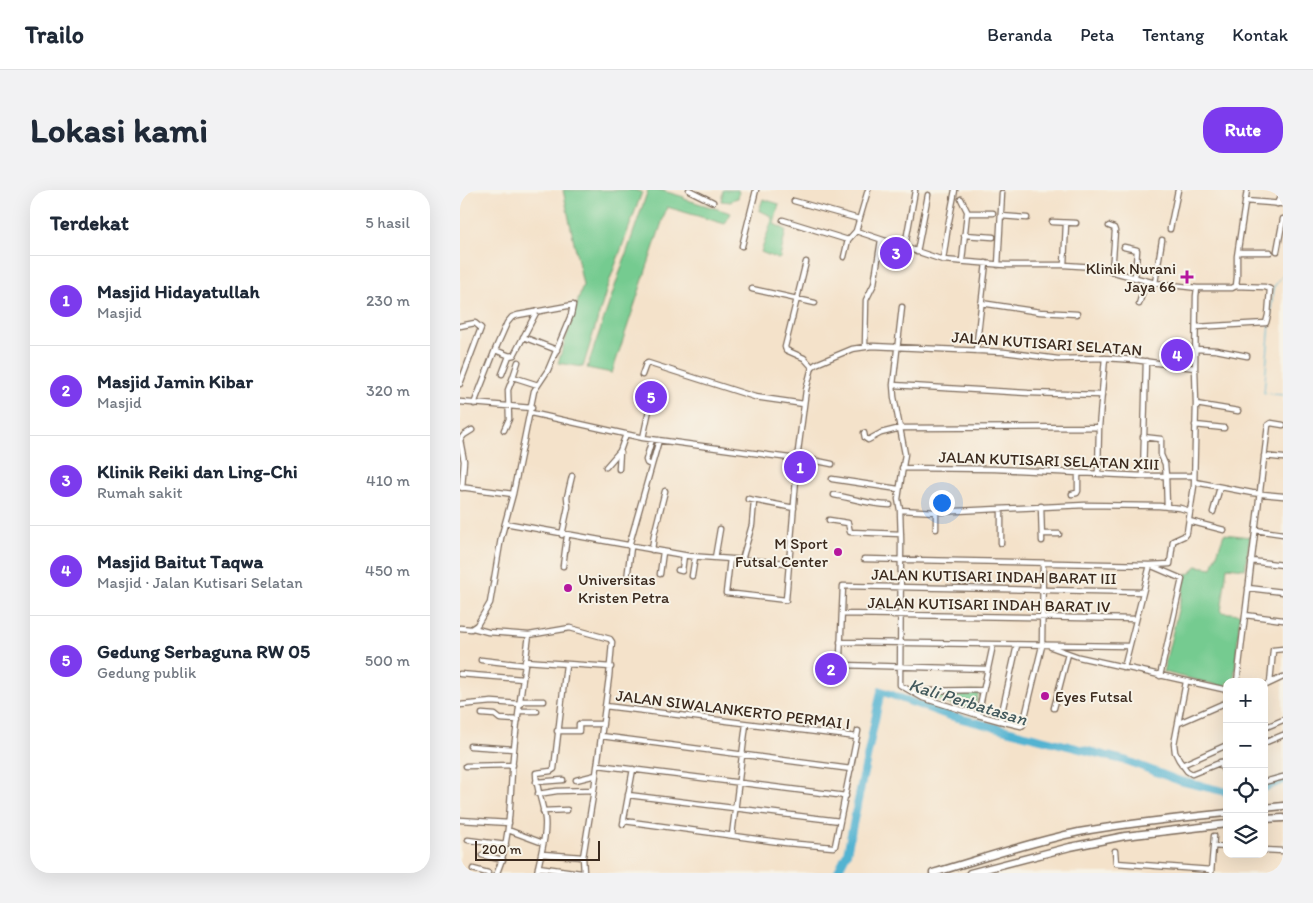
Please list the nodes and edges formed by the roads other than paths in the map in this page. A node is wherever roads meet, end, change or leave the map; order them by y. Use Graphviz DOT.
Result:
graph roads {
  1 [pos="689,190"];
  2 [pos="756,190"];
  3 [pos="868,190"];
  4 [pos="956,190"];
  5 [pos="1178,190"];
  6 [pos="1247,190"];
  7 [pos="1283,190"];
  8 [pos="916,191"];
  9 [pos="1002,193"];
  10 [pos="928,195"];
  11 [pos="961,199"];
  12 [pos="794,201"];
  13 [pos="1245,201"];
  14 [pos="713,202"];
  15 [pos="1280,204"];
  16 [pos="968,213"];
  17 [pos="993,213"];
  18 [pos="1001,216"];
  19 [pos="1027,218"];
  20 [pos="859,219"];
  21 [pos="1283,219"];
  22 [pos="783,220"];
  23 [pos="1052,222"];
  24 [pos="1066,223"];
  25 [pos="1076,223"];
  26 [pos="1109,226"];
  27 [pos="1170,229"];
  28 [pos="856,231"];
  29 [pos="964,235"];
  30 [pos="993,237"];
  31 [pos="848,240"];
  32 [pos="881,240"];
  33 [pos="1162,240"];
  34 [pos="742,246"];
  35 [pos="905,246"];
  36 [pos="1124,247"];
  37 [pos="1277,251"];
  38 [pos="918,252"];
  39 [pos="1238,252"];
  40 [pos="1270,252"];
  41 [pos="844,257"];
  42 [pos="943,260"];
  43 [pos="962,261"];
  44 [pos="806,262"];
  45 [pos="986,263"];
  46 [pos="998,265"];
  47 [pos="1064,265"];
  48 [pos="1112,271"];
  49 [pos="1135,278"];
  50 [pos="1146,281"];
  51 [pos="1154,283"];
  52 [pos="1236,286"];
  53 [pos="1196,288"];
  54 [pos="752,289"];
  55 [pos="795,299"];
  56 [pos="815,303"];
  57 [pos="981,303"];
  58 [pos="1139,304"];
  59 [pos="902,307"];
  60 [pos="537,311"];
  61 [pos="1077,314"];
  62 [pos="460,326"];
  63 [pos="1196,327"];
  64 [pos="523,337"];
  65 [pos="865,347"];
  66 [pos="899,347"];
  67 [pos="1195,349"];
  68 [pos="495,350"];
  69 [pos="557,350"];
  70 [pos="976,350"];
  71 [pos="510,356"];
  72 [pos="1247,356"];
  73 [pos="1105,358"];
  74 [pos="1146,361"];
  75 [pos="518,362"];
  76 [pos="812,367"];
  77 [pos="1195,368"];
  78 [pos="502,374"];
  79 [pos="642,375"];
  80 [pos="513,377"];
  81 [pos="460,384"];
  82 [pos="538,385"];
  83 [pos="893,385"];
  84 [pos="1102,395"];
  85 [pos="460,402"];
  86 [pos="474,404"];
  87 [pos="804,404"];
  88 [pos="1196,404"];
  89 [pos="509,405"];
  90 [pos="649,410"];
  91 [pos="531,411"];
  92 [pos="1238,411"];
  93 [pos="1195,425"];
  94 [pos="1283,425"];
  95 [pos="1099,427"];
  96 [pos="900,428"];
  97 [pos="1224,428"];
  98 [pos="472,430"];
  99 [pos="504,430"];
  100 [pos="864,433"];
  101 [pos="626,434"];
  102 [pos="1143,437"];
  103 [pos="643,438"];
  104 [pos="652,439"];
  105 [pos="659,440"];
  106 [pos="620,451"];
  107 [pos="1264,456"];
  108 [pos="798,458"];
  109 [pos="1283,458"];
  110 [pos="832,464"];
  111 [pos="651,465"];
  112 [pos="606,467"];
  113 [pos="902,468"];
  114 [pos="619,469"];
  115 [pos="1078,473"];
  116 [pos="1098,473"];
  117 [pos="572,476"];
  118 [pos="1143,476"];
  119 [pos="1166,476"];
  120 [pos="1194,476"];
  121 [pos="832,479"];
  122 [pos="1195,482"];
  123 [pos="1220,487"];
  124 [pos="461,488"];
  125 [pos="898,489"];
  126 [pos="665,491"];
  127 [pos="513,494"];
  128 [pos="834,494"];
  129 [pos="1072,494"];
  130 [pos="1260,494"];
  131 [pos="1283,496"];
  132 [pos="748,500"];
  133 [pos="754,501"];
  134 [pos="895,506"];
  135 [pos="1041,506"];
  136 [pos="1167,506"];
  137 [pos="794,508"];
  138 [pos="1001,509"];
  139 [pos="1190,511"];
  140 [pos="936,512"];
  141 [pos="1213,512"];
  142 [pos="829,520"];
  143 [pos="1189,521"];
  144 [pos="505,523"];
  145 [pos="720,529"];
  146 [pos="936,529"];
  147 [pos="1224,530"];
  148 [pos="1255,530"];
  149 [pos="901,534"];
  150 [pos="1042,534"];
  151 [pos="1059,534"];
  152 [pos="1283,534"];
  153 [pos="565,535"];
  154 [pos="1042,541"];
  155 [pos="1001,543"];
  156 [pos="630,547"];
  157 [pos="652,550"];
  158 [pos="663,552"];
  159 [pos="684,555"];
  160 [pos="695,557"];
  161 [pos="716,558"];
  162 [pos="864,558"];
  163 [pos="730,559"];
  164 [pos="742,560"];
  165 [pos="901,560"];
  166 [pos="1251,561"];
  167 [pos="789,563"];
  168 [pos="1043,563"];
  169 [pos="1150,565"];
  170 [pos="1283,565"];
  171 [pos="563,566"];
  172 [pos="678,570"];
  173 [pos="660,574"];
  174 [pos="692,576"];
  175 [pos="627,580"];
  176 [pos="901,587"];
  177 [pos="1248,588"];
  178 [pos="1043,590"];
  179 [pos="1143,592"];
  180 [pos="1283,592"];
  181 [pos="842,614"];
  182 [pos="900,615"];
  183 [pos="1245,615"];
  184 [pos="1042,618"];
  185 [pos="1136,619"];
  186 [pos="1283,620"];
  187 [pos="460,628"];
  188 [pos="473,628"];
  189 [pos="529,635"];
  190 [pos="840,642"];
  191 [pos="900,643"];
  192 [pos="993,645"];
  193 [pos="1017,646"];
  194 [pos="1042,646"];
  195 [pos="1048,646"];
  196 [pos="1129,646"];
  197 [pos="1283,649"];
  198 [pos="1068,654"];
  199 [pos="481,660"];
  200 [pos="525,663"];
  201 [pos="566,665"];
  202 [pos="611,667"];
  203 [pos="900,667"];
  204 [pos="1124,668"];
  205 [pos="988,669"];
  206 [pos="460,674"];
  207 [pos="1160,676"];
  208 [pos="1237,678"];
  209 [pos="1268,678"];
  210 [pos="1283,678"];
  211 [pos="523,679"];
  212 [pos="1186,682"];
  213 [pos="1268,684"];
  214 [pos="1223,689"];
  215 [pos="983,690"];
  216 [pos="910,691"];
  217 [pos="544,701"];
  218 [pos="521,702"];
  219 [pos="1223,704"];
  220 [pos="460,705"];
  221 [pos="605,706"];
  222 [pos="1054,708"];
  223 [pos="520,711"];
  224 [pos="537,711"];
  225 [pos="482,714"];
  226 [pos="978,716"];
  227 [pos="518,720"];
  228 [pos="1283,720"];
  229 [pos="1000,721"];
  230 [pos="1179,723"];
  231 [pos="603,724"];
  232 [pos="746,724"];
  233 [pos="1268,726"];
  234 [pos="557,732"];
  235 [pos="1283,735"];
  236 [pos="601,736"];
  237 [pos="1268,742"];
  238 [pos="470,746"];
  239 [pos="1223,747"];
  240 [pos="514,749"];
  241 [pos="743,755"];
  242 [pos="1223,761"];
  243 [pos="1220,762"];
  244 [pos="1182,764"];
  245 [pos="513,765"];
  246 [pos="598,765"];
  247 [pos="466,766"];
  248 [pos="1223,768"];
  249 [pos="633,769"];
  250 [pos="852,769"];
  251 [pos="596,775"];
  252 [pos="1283,777"];
  253 [pos="563,780"];
  254 [pos="576,780"];
  255 [pos="1268,781"];
  256 [pos="536,782"];
  257 [pos="738,782"];
  258 [pos="594,790"];
  259 [pos="538,794"];
  260 [pos="628,795"];
  261 [pos="846,796"];
  262 [pos="1283,806"];
  263 [pos="1268,808"];
  264 [pos="735,809"];
  265 [pos="543,810"];
  266 [pos="567,810"];
  267 [pos="1223,813"];
  268 [pos="1283,818"];
  269 [pos="1268,819"];
  270 [pos="460,820"];
  271 [pos="840,822"];
  272 [pos="509,823"];
  273 [pos="1223,824"];
  274 [pos="508,830"];
  275 [pos="732,835"];
  276 [pos="1214,836"];
  277 [pos="468,840"];
  278 [pos="543,843"];
  279 [pos="506,845"];
  280 [pos="1213,846"];
  281 [pos="1223,847"];
  282 [pos="1268,850"];
  283 [pos="1116,851"];
  284 [pos="1283,851"];
  285 [pos="482,854"];
  286 [pos="542,854"];
  287 [pos="584,857"];
  288 [pos="502,860"];
  289 [pos="538,867"];
  290 [pos="473,869"];
  291 [pos="1211,871"];
  292 [pos="488,873"];
  293 [pos="497,873"];
  294 [pos="537,873"];
  295 [pos="582,873"];
  296 [pos="932,873"];
  297 [pos="970,873"];
  1 -- 14 [label="street"];
  2 -- 34 [label="street"];
  3 -- 20 [label="street"];
  4 -- 42 [label="street"];
  5 -- 27 [label="street"];
  6 -- 13 [label="street"];
  7 -- 15 [label="street"];
  8 -- 35 [label="street"];
  9 -- 18 [label="street"];
  10 -- 38 [label="street"];
  11 -- 16 [label="street"];
  12 -- 20 [label="street"];
  13 -- 15 [label="street"];
  13 -- 39 [label="street"];
  16 -- 17 [label="street"];
  16 -- 29 [label="street"];
  18 -- 19 [label="street"];
  18 -- 46 [label="street"];
  20 -- 28 [label="street"];
  21 -- 37 [label="street"];
  22 -- 31 [label="street"];
  23 -- 24 [label="street"];
  24 -- 25 [label="street"];
  24 -- 47 [label="street"];
  26 -- 48 [label="street"];
  28 -- 31 [label="street"];
  28 -- 32 [label="street"];
  29 -- 30 [label="street"];
  29 -- 43 [label="street"];
  31 -- 41 [label="street"];
  32 -- 35 [label="street"];
  32 -- 65 [label="street"];
  33 -- 51 [label="street"];
  35 -- 38 [label="street"];
  36 -- 49 [label="street"];
  38 -- 42 [label="street"];
  39 -- 40 [label="street"];
  39 -- 52 [label="street"];
  42 -- 43 [label="street"];
  43 -- 45 [label="street"];
  44 -- 55 [label="street"];
  45 -- 46 [label="street"];
  45 -- 57 [label="street"];
  46 -- 47 [label="street"];
  47 -- 48 [label="street"];
  48 -- 49 [label="street"];
  49 -- 50 [label="street"];
  50 -- 51 [label="street"];
  50 -- 58 [label="street"];
  51 -- 53 [label="street"];
  52 -- 53 [label="street"];
  52 -- 63 [label="street"];
  53 -- 63 [label="street"];
  54 -- 55 [label="street"];
  55 -- 56 [label="street"];
  55 -- 76 [label="street"];
  57 -- 61 [label="street"];
  57 -- 70 [label="street"];
  59 -- 66 [label="street"];
  60 -- 64 [label="street"];
  60 -- 68 [label="street"];
  60 -- 69 [label="street"];
  62 -- 81 [label="street"];
  63 -- 67 [label="street"];
  64 -- 69 [label="street"];
  64 -- 71 [label="street"];
  65 -- 66 [label="street, JALAN KUTISARI SELATAN"];
  65 -- 76 [label="street, JALAN KUTISARI SELATAN"];
  66 -- 70 [label="street, JALAN KUTISARI SELATAN"];
  66 -- 83 [label="street"];
  67 -- 72 [label="street"];
  67 -- 77 [label="street"];
  68 -- 71 [label="street"];
  68 -- 86 [label="street"];
  69 -- 82 [label="street"];
  70 -- 73 [label="street, JALAN KUTISARI SELATAN"];
  71 -- 78 [label="street"];
  73 -- 74 [label="street, JALAN KUTISARI SELATAN"];
  73 -- 84 [label="street"];
  74 -- 77 [label="street, JALAN KUTISARI SELATAN"];
  74 -- 102 [label="street"];
  75 -- 80 [label="street"];
  76 -- 87 [label="street"];
  77 -- 88 [label="street"];
  79 -- 87 [label="street"];
  80 -- 82 [label="street"];
  80 -- 89 [label="street"];
  82 -- 91 [label="street"];
  83 -- 84 [label="street"];
  83 -- 96 [label="street"];
  84 -- 95 [label="street"];
  85 -- 86 [label="street"];
  86 -- 89 [label="street"];
  87 -- 108 [label="street"];
  88 -- 92 [label="street"];
  88 -- 93 [label="street"];
  89 -- 91 [label="street"];
  89 -- 99 [label="street"];
  90 -- 103 [label="street"];
  91 -- 101 [label="street"];
  91 -- 127 [label="street"];
  93 -- 97 [label="street"];
  93 -- 120 [label="street"];
  94 -- 107 [label="street"];
  95 -- 96 [label="street"];
  95 -- 116 [label="street"];
  96 -- 100 [label="street"];
  96 -- 113 [label="street"];
  98 -- 124 [label="street"];
  101 -- 103 [label="street"];
  101 -- 106 [label="street"];
  102 -- 118 [label="street"];
  102 -- 119 [label="street"];
  103 -- 104 [label="street"];
  104 -- 105 [label="street"];
  104 -- 111 [label="street"];
  105 -- 108 [label="street"];
  105 -- 111 [label="street"];
  106 -- 112 [label="street"];
  106 -- 114 [label="street"];
  107 -- 109 [label="street"];
  107 -- 130 [label="street"];
  108 -- 110 [label="street"];
  108 -- 137 [label="street"];
  111 -- 156 [label="street"];
  113 -- 115 [label="street, JALAN KUTISARI SELATAN XIII"];
  113 -- 125 [label="street"];
  115 -- 116 [label="street, JALAN KUTISARI SELATAN XIII"];
  115 -- 129 [label="street"];
  116 -- 118 [label="street, JALAN KUTISARI SELATAN XIII"];
  117 -- 153 [label="street"];
  118 -- 119 [label="street, JALAN KUTISARI SELATAN XIII"];
  119 -- 120 [label="street, JALAN KUTISARI SELATAN XIII"];
  119 -- 136 [label="street"];
  120 -- 122 [label="street"];
  121 -- 125 [label="street"];
  122 -- 123 [label="street"];
  122 -- 139 [label="street"];
  123 -- 130 [label="street"];
  123 -- 141 [label="street"];
  124 -- 127 [label="street"];
  125 -- 134 [label="street"];
  126 -- 157 [label="street"];
  127 -- 144 [label="street"];
  128 -- 134 [label="street"];
  130 -- 131 [label="street"];
  130 -- 148 [label="street"];
  132 -- 133 [label="street"];
  133 -- 137 [label="street"];
  133 -- 164 [label="street"];
  134 -- 140 [label="street"];
  134 -- 149 [label="street"];
  135 -- 136 [label="street"];
  135 -- 138 [label="street"];
  135 -- 150 [label="street"];
  136 -- 139 [label="street"];
  137 -- 167 [label="street"];
  138 -- 140 [label="street"];
  138 -- 155 [label="street"];
  139 -- 143 [label="street"];
  140 -- 146 [label="street"];
  142 -- 149 [label="street"];
  143 -- 147 [label="street"];
  143 -- 169 [label="street"];
  144 -- 153 [label="street"];
  144 -- 188 [label="street"];
  145 -- 161 [label="street"];
  148 -- 152 [label="street"];
  148 -- 166 [label="street"];
  149 -- 165 [label="street"];
  150 -- 151 [label="street"];
  150 -- 154 [label="street"];
  153 -- 156 [label="street"];
  153 -- 171 [label="street"];
  156 -- 157 [label="street"];
  156 -- 175 [label="street"];
  157 -- 158 [label="street"];
  158 -- 159 [label="street"];
  158 -- 173 [label="street"];
  159 -- 160 [label="street"];
  159 -- 172 [label="street"];
  160 -- 161 [label="street"];
  160 -- 174 [label="street"];
  161 -- 163 [label="street"];
  162 -- 165 [label="street"];
  163 -- 164 [label="street"];
  163 -- 167 [label="street"];
  164 -- 167 [label="street"];
  165 -- 168 [label="street"];
  165 -- 176 [label="street"];
  166 -- 170 [label="street"];
  166 -- 177 [label="street"];
  168 -- 169 [label="street"];
  168 -- 178 [label="street"];
  169 -- 179 [label="street"];
  169 -- 207 [label="street"];
  176 -- 178 [label="street, JALAN KUTISARI INDAH BARAT III"];
  176 -- 181 [label="street, JALAN KUTISARI INDAH BARAT III"];
  176 -- 182 [label="street"];
  177 -- 180 [label="street"];
  177 -- 183 [label="street"];
  178 -- 179 [label="street, JALAN KUTISARI INDAH BARAT III"];
  178 -- 184 [label="street"];
  179 -- 185 [label="street"];
  181 -- 182 [label="street, JALAN KUTISARI INDAH BARAT IV"];
  181 -- 190 [label="street"];
  182 -- 184 [label="street, JALAN KUTISARI INDAH BARAT IV"];
  182 -- 191 [label="street"];
  183 -- 186 [label="street"];
  183 -- 208 [label="street"];
  184 -- 185 [label="street, JALAN KUTISARI INDAH BARAT IV"];
  184 -- 194 [label="street"];
  185 -- 196 [label="street"];
  187 -- 188 [label="street"];
  188 -- 189 [label="street"];
  189 -- 200 [label="street"];
  189 -- 202 [label="street"];
  190 -- 191 [label="street"];
  190 -- 203 [label="street"];
  191 -- 192 [label="street"];
  191 -- 203 [label="street"];
  192 -- 193 [label="street"];
  192 -- 205 [label="street"];
  193 -- 194 [label="street"];
  193 -- 229 [label="street"];
  194 -- 195 [label="street"];
  194 -- 229 [label="street"];
  195 -- 196 [label="street"];
  195 -- 198 [label="street"];
  196 -- 204 [label="street"];
  197 -- 209 [label="street"];
  198 -- 204 [label="street"];
  198 -- 222 [label="street"];
  199 -- 200 [label="street"];
  200 -- 201 [label="street"];
  200 -- 211 [label="street"];
  201 -- 202 [label="street"];
  201 -- 234 [label="street"];
  202 -- 221 [label="street"];
  203 -- 205 [label="street"];
  203 -- 216 [label="street"];
  204 -- 207 [label="street"];
  205 -- 215 [label="street"];
  206 -- 211 [label="street"];
  207 -- 212 [label="street"];
  210 -- 213 [label="street"];
  211 -- 218 [label="street"];
  212 -- 214 [label="street"];
  212 -- 230 [label="street"];
  215 -- 216 [label="street"];
  215 -- 226 [label="street"];
  216 -- 226 [label="street"];
  217 -- 218 [label="street"];
  218 -- 220 [label="street"];
  218 -- 223 [label="street"];
  219 -- 230 [label="street"];
  221 -- 231 [label="street"];
  221 -- 232 [label="street, JALAN SIWALANKERTO PERMAI I"];
  223 -- 224 [label="street"];
  223 -- 227 [label="street"];
  225 -- 227 [label="street"];
  226 -- 229 [label="street"];
  227 -- 240 [label="street"];
  228 -- 233 [label="street"];
  230 -- 244 [label="street"];
  231 -- 234 [label="street"];
  231 -- 236 [label="street"];
  232 -- 241 [label="street"];
  232 -- 250 [label="street, JALAN SIWALANKERTO PERMAI I"];
  234 -- 256 [label="street"];
  235 -- 237 [label="street"];
  236 -- 241 [label="street"];
  236 -- 246 [label="street"];
  238 -- 240 [label="street"];
  239 -- 244 [label="street"];
  240 -- 245 [label="street"];
  241 -- 250 [label="street"];
  241 -- 257 [label="street"];
  242 -- 243 [label="street"];
  243 -- 244 [label="street"];
  243 -- 248 [label="street"];
  245 -- 247 [label="street"];
  245 -- 272 [label="street"];
  246 -- 249 [label="street"];
  246 -- 251 [label="street"];
  249 -- 257 [label="street"];
  249 -- 260 [label="street"];
  250 -- 261 [label="street"];
  251 -- 254 [label="street"];
  251 -- 258 [label="street"];
  252 -- 255 [label="street"];
  253 -- 256 [label="street"];
  256 -- 259 [label="street"];
  257 -- 261 [label="street"];
  257 -- 264 [label="street"];
  258 -- 259 [label="street"];
  258 -- 287 [label="street"];
  259 -- 265 [label="street"];
  260 -- 264 [label="street"];
  260 -- 275 [label="street"];
  261 -- 271 [label="street"];
  262 -- 263 [label="highway"];
  264 -- 271 [label="street"];
  264 -- 275 [label="street"];
  265 -- 266 [label="street"];
  265 -- 278 [label="street"];
  267 -- 296 [label="highway"];
  268 -- 269 [label="highway"];
  270 -- 272 [label="street"];
  271 -- 275 [label="street"];
  272 -- 274 [label="street"];
  273 -- 297 [label="highway"];
  274 -- 278 [label="street"];
  274 -- 279 [label="street"];
  276 -- 280 [label="street"];
  277 -- 279 [label="street"];
  278 -- 286 [label="street"];
  279 -- 288 [label="street"];
  280 -- 281 [label="street"];
  280 -- 291 [label="street"];
  282 -- 284 [label="street"];
  283 -- 291 [label="street"];
  285 -- 288 [label="street"];
  286 -- 287 [label="street"];
  286 -- 289 [label="street"];
  287 -- 295 [label="street"];
  288 -- 293 [label="street"];
  289 -- 294 [label="street"];
  289 -- 295 [label="street"];
  290 -- 292 [label="street"];
}
